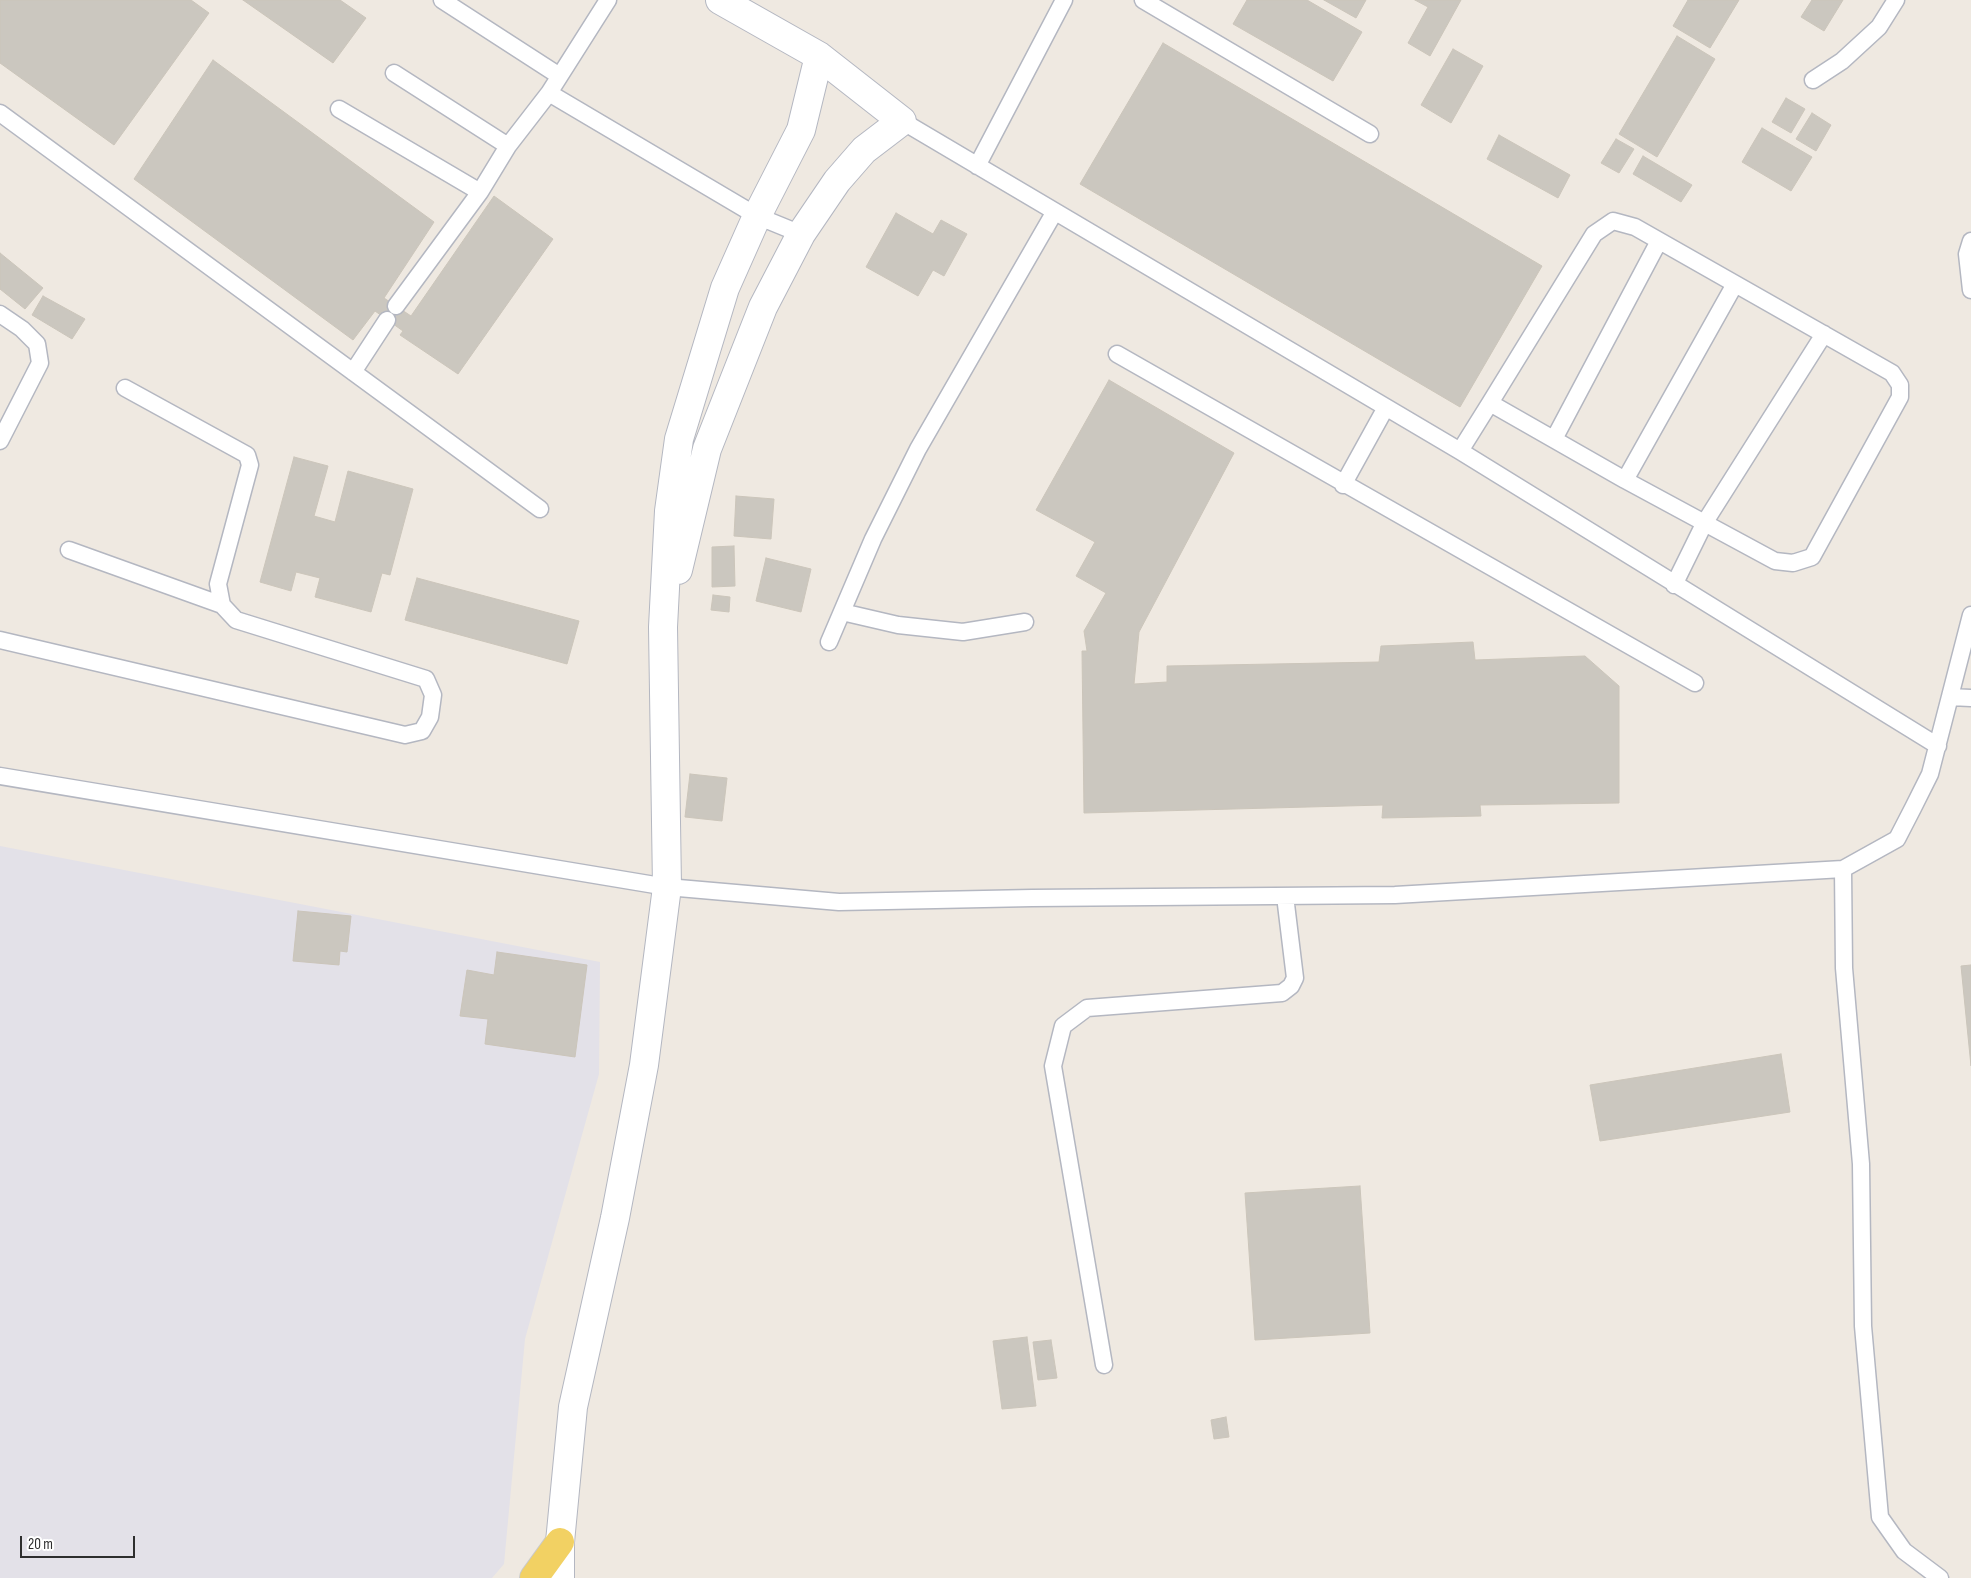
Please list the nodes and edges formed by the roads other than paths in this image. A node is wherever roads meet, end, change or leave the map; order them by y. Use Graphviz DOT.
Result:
graph roads {
  1 [pos="442,0"];
  2 [pos="608,0"];
  3 [pos="720,0"];
  4 [pos="1064,0"];
  5 [pos="1143,0"];
  6 [pos="1896,0"];
  7 [pos="819,56"];
  8 [pos="394,72"];
  9 [pos="558,75"];
  10 [pos="1813,80"];
  11 [pos="548,93"];
  12 [pos="339,109"];
  13 [pos="0,114"];
  14 [pos="902,121"];
  15 [pos="1370,134"];
  16 [pos="508,146"];
  17 [pos="977,166"];
  18 [pos="480,192"];
  19 [pos="1054,212"];
  20 [pos="757,216"];
  21 [pos="801,234"];
  22 [pos="1659,241"];
  23 [pos="1971,241"];
  24 [pos="1735,284"];
  25 [pos="1971,290"];
  26 [pos="396,306"];
  27 [pos="0,314"];
  28 [pos="387,320"];
  29 [pos="1824,334"];
  30 [pos="1117,354"];
  31 [pos="353,372"];
  32 [pos="125,388"];
  33 [pos="1490,403"];
  34 [pos="1386,409"];
  35 [pos="1554,440"];
  36 [pos="0,441"];
  37 [pos="1460,451"];
  38 [pos="1625,480"];
  39 [pos="1343,484"];
  40 [pos="540,509"];
  41 [pos="1704,522"];
  42 [pos="69,550"];
  43 [pos="1674,585"];
  44 [pos="222,604"];
  45 [pos="842,612"];
  46 [pos="1971,615"];
  47 [pos="1025,622"];
  48 [pos="663,627"];
  49 [pos="0,640"];
  50 [pos="829,642"];
  51 [pos="1695,683"];
  52 [pos="1950,697"];
  53 [pos="1971,698"];
  54 [pos="1938,746"];
  55 [pos="0,776"];
  56 [pos="1843,869"];
  57 [pos="667,887"];
  58 [pos="1285,896"];
  59 [pos="1104,1365"];
  60 [pos="560,1542"];
  61 [pos="534,1578"];
  62 [pos="560,1578"];
  63 [pos="1940,1578"];
  1 -- 9 [label="lane"];
  2 -- 9 [label="lane"];
  3 -- 7 [label="street"];
  4 -- 17 [label="lane"];
  5 -- 15 [label="lane"];
  6 -- 10 [label="lane"];
  7 -- 14 [label="street"];
  7 -- 20 [label="street"];
  8 -- 16 [label="lane"];
  9 -- 11 [label="lane"];
  11 -- 16 [label="lane"];
  11 -- 20 [label="lane"];
  12 -- 18 [label="lane"];
  13 -- 31 [label="lane"];
  14 -- 17 [label="lane"];
  14 -- 21 [label="street"];
  16 -- 18 [label="lane"];
  17 -- 19 [label="lane"];
  18 -- 26 [label="lane"];
  19 -- 34 [label="lane"];
  19 -- 45 [label="lane"];
  20 -- 21 [label="lane"];
  20 -- 48 [label="street"];
  21 -- 48 [label="street"];
  22 -- 24 [label="lane"];
  22 -- 33 [label="lane"];
  22 -- 35 [label="lane"];
  23 -- 25 [label="lane"];
  24 -- 29 [label="lane"];
  24 -- 38 [label="lane"];
  27 -- 36 [label="lane"];
  28 -- 31 [label="lane"];
  29 -- 41 [label="lane"];
  29 -- 41 [label="lane"];
  30 -- 39 [label="lane"];
  31 -- 40 [label="lane"];
  32 -- 44 [label="lane"];
  33 -- 35 [label="lane"];
  33 -- 37 [label="lane"];
  34 -- 37 [label="lane"];
  34 -- 39 [label="lane"];
  35 -- 38 [label="lane"];
  37 -- 43 [label="lane"];
  38 -- 41 [label="lane"];
  39 -- 51 [label="lane"];
  41 -- 43 [label="lane"];
  42 -- 44 [label="lane"];
  43 -- 54 [label="lane"];
  44 -- 49 [label="lane"];
  45 -- 47 [label="lane"];
  45 -- 50 [label="lane"];
  46 -- 52 [label="lane"];
  48 -- 57 [label="street"];
  52 -- 53 [label="lane"];
  52 -- 54 [label="lane"];
  54 -- 56 [label="lane"];
  55 -- 57 [label="lane"];
  56 -- 58 [label="lane"];
  56 -- 63 [label="lane"];
  57 -- 58 [label="lane"];
  57 -- 60 [label="street"];
  58 -- 59 [label="lane"];
  60 -- 61 [label="main road"];
  60 -- 62 [label="street"];
}
